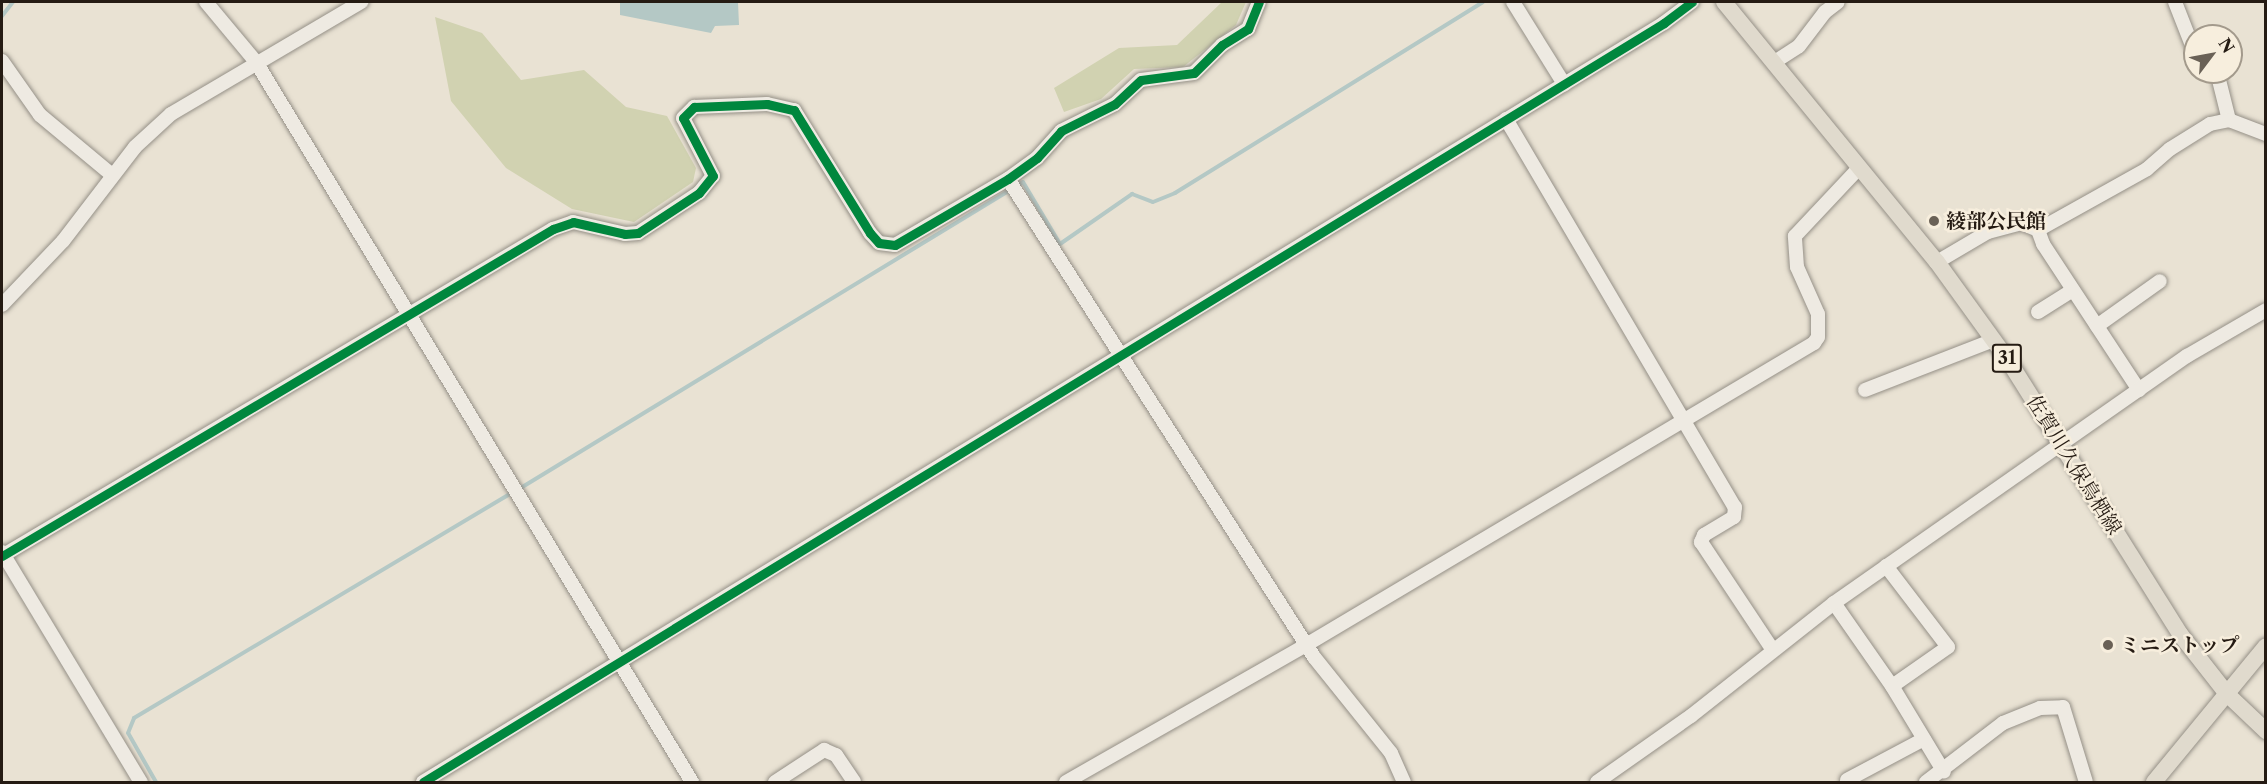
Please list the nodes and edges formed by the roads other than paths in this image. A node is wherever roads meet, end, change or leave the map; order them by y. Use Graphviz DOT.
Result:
graph roads {
  1 [pos="206,2"];
  2 [pos="361,2"];
  3 [pos="1259,2"];
  4 [pos="1513,2"];
  5 [pos="1692,2"];
  6 [pos="1724,2"];
  7 [pos="1838,2"];
  8 [pos="2175,2"];
  9 [pos="2184,24"];
  10 [pos="2,61"];
  11 [pos="1776,61"];
  12 [pos="256,62"];
  13 [pos="1564,84"];
  14 [pos="2220,84"];
  15 [pos="1506,119"];
  16 [pos="2229,120"];
  17 [pos="2265,134"];
  18 [pos="1858,169"];
  19 [pos="112,175"];
  20 [pos="1008,179"];
  21 [pos="2038,230"];
  22 [pos="1937,262"];
  23 [pos="2160,281"];
  24 [pos="2073,290"];
  25 [pos="2,305"];
  26 [pos="2265,310"];
  27 [pos="2038,312"];
  28 [pos="407,313"];
  29 [pos="2097,326"];
  30 [pos="1994,340"];
  31 [pos="1118,355"];
  32 [pos="1864,390"];
  33 [pos="2139,390"];
  34 [pos="1684,420"];
  35 [pos="2062,445"];
  36 [pos="2,554"];
  37 [pos="1886,566"];
  38 [pos="1834,603"];
  39 [pos="1306,645"];
  40 [pos="2265,646"];
  41 [pos="1772,649"];
  42 [pos="619,664"];
  43 [pos="1892,686"];
  44 [pos="2227,694"];
  45 [pos="2265,731"];
  46 [pos="1924,739"];
  47 [pos="1944,772"];
  48 [pos="1846,780"];
  49 [pos="141,783"];
  50 [pos="423,783"];
  51 [pos="692,783"];
  52 [pos="775,783"];
  53 [pos="854,783"];
  54 [pos="1066,783"];
  55 [pos="1404,783"];
  56 [pos="1597,783"];
  57 [pos="1926,783"];
  58 [pos="2086,783"];
  59 [pos="2154,783"];
  1 -- 12 [label="street"];
  2 -- 12 [label="street"];
  3 -- 20 [label="street"];
  4 -- 13 [label="street"];
  5 -- 13 [label="street"];
  6 -- 11 [label="main road, 佐賀川久保鳥栖線 / 31"];
  7 -- 11 [label="street"];
  8 -- 9 [label="street"];
  10 -- 19 [label="street"];
  11 -- 18 [label="main road, 佐賀川久保鳥栖線 / 31"];
  12 -- 19 [label="street"];
  12 -- 28 [label="street"];
  13 -- 15 [label="street"];
  14 -- 16 [label="street"];
  15 -- 31 [label="street"];
  15 -- 34 [label="street"];
  16 -- 17 [label="street"];
  16 -- 21 [label="street"];
  18 -- 22 [label="main road, 佐賀川久保鳥栖線 / 31"];
  18 -- 34 [label="street"];
  19 -- 25 [label="street"];
  20 -- 28 [label="street"];
  20 -- 31 [label="street"];
  21 -- 22 [label="street"];
  21 -- 24 [label="street"];
  22 -- 30 [label="main road, 佐賀川久保鳥栖線 / 31"];
  23 -- 29 [label="street"];
  24 -- 27 [label="street"];
  24 -- 29 [label="street"];
  26 -- 33 [label="street"];
  28 -- 36 [label="street"];
  28 -- 42 [label="street"];
  29 -- 33 [label="street"];
  30 -- 32 [label="street"];
  30 -- 35 [label="main road, 佐賀川久保鳥栖線 / 31"];
  31 -- 39 [label="street"];
  31 -- 42 [label="street"];
  33 -- 35 [label="street"];
  34 -- 39 [label="street"];
  34 -- 41 [label="street"];
  35 -- 37 [label="street"];
  35 -- 44 [label="main road, 佐賀川久保鳥栖線 / 31"];
  36 -- 49 [label="street"];
  37 -- 38 [label="street"];
  37 -- 43 [label="street"];
  38 -- 41 [label="street"];
  38 -- 43 [label="street"];
  39 -- 54 [label="street"];
  39 -- 55 [label="street"];
  40 -- 44 [label="main road"];
  41 -- 56 [label="street"];
  42 -- 50 [label="street"];
  42 -- 51 [label="street"];
  43 -- 46 [label="street"];
  44 -- 45 [label="main road, 佐賀川久保鳥栖線 / 31"];
  44 -- 59 [label="main road"];
  46 -- 47 [label="street"];
  46 -- 48 [label="street"];
  47 -- 57 [label="street"];
  47 -- 58 [label="street"];
  52 -- 53 [label="street"];
}
